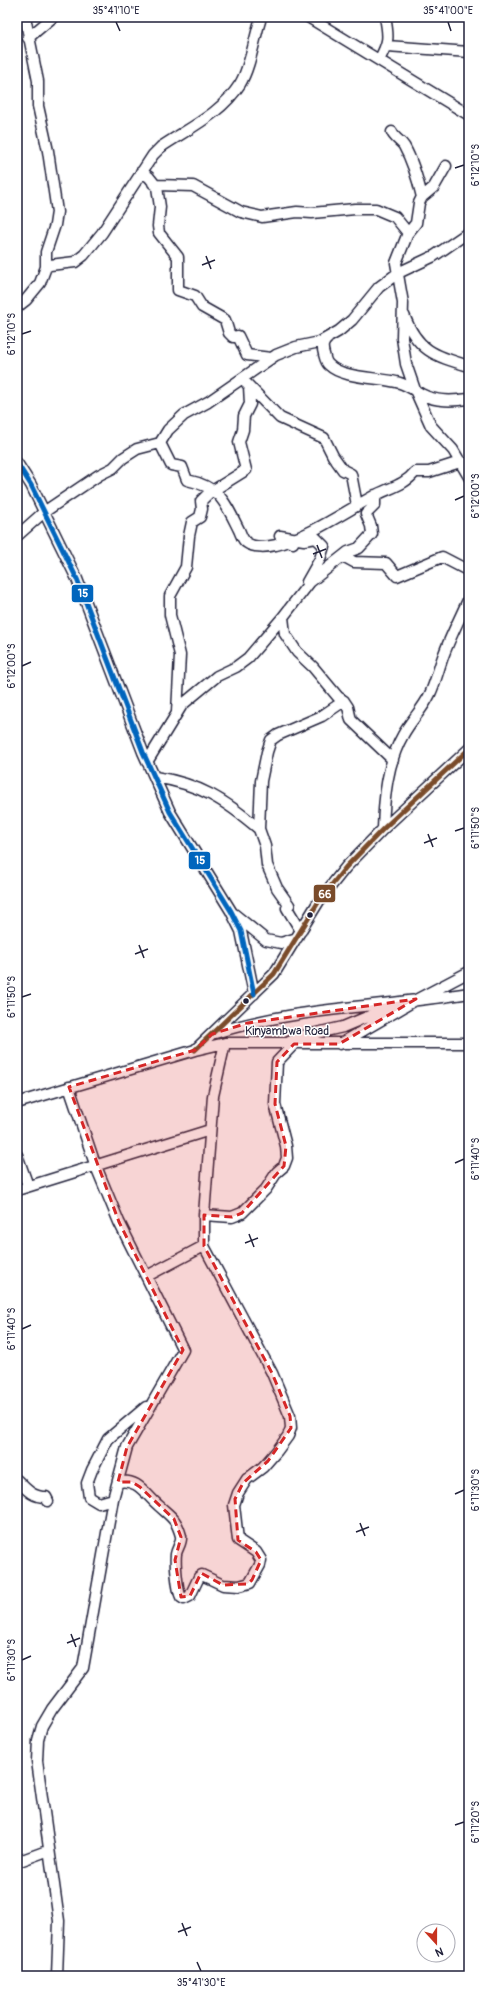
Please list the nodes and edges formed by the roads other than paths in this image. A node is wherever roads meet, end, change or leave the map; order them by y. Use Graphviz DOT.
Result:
graph roads {
  1 [pos="25,17"];
  2 [pos="53,17"];
  3 [pos="308,17"];
  4 [pos="385,17"];
  5 [pos="260,22"];
  6 [pos="28,38"];
  7 [pos="387,46"];
  8 [pos="469,52"];
  9 [pos="379,60"];
  10 [pos="469,115"];
  11 [pos="392,132"];
  12 [pos="446,166"];
  13 [pos="142,172"];
  14 [pos="153,183"];
  15 [pos="422,198"];
  16 [pos="469,232"];
  17 [pos="408,233"];
  18 [pos="46,267"];
  19 [pos="398,273"];
  20 [pos="17,307"];
  21 [pos="404,313"];
  22 [pos="329,337"];
  23 [pos="271,358"];
  24 [pos="469,366"];
  25 [pos="242,378"];
  26 [pos="249,386"];
  27 [pos="415,390"];
  28 [pos="469,399"];
  29 [pos="160,443"];
  30 [pos="17,463"];
  31 [pos="465,463"];
  32 [pos="469,477"];
  33 [pos="214,490"];
  34 [pos="375,495"];
  35 [pos="357,505"];
  36 [pos="44,512"];
  37 [pos="17,536"];
  38 [pos="292,540"];
  39 [pos="344,556"];
  40 [pos="469,571"];
  41 [pos="303,590"];
  42 [pos="469,598"];
  43 [pos="283,618"];
  44 [pos="344,701"];
  45 [pos="176,712"];
  46 [pos="469,749"];
  47 [pos="393,760"];
  48 [pos="147,762"];
  49 [pos="155,777"];
  50 [pos="259,829"];
  51 [pos="383,829"];
  52 [pos="230,911"];
  53 [pos="299,935"];
  54 [pos="469,972"];
  55 [pos="469,993"];
  56 [pos="254,994"];
  57 [pos="415,1000"];
  58 [pos="212,1034"];
  59 [pos="224,1043"];
  60 [pos="469,1043"];
  61 [pos="290,1044"];
  62 [pos="339,1044"];
  63 [pos="195,1050"];
  64 [pos="70,1087"];
  65 [pos="17,1103"];
  66 [pos="210,1130"];
  67 [pos="17,1155"];
  68 [pos="95,1164"];
  69 [pos="28,1186"];
  70 [pos="17,1190"];
  71 [pos="204,1215"];
  72 [pos="204,1246"];
  73 [pos="146,1276"];
  74 [pos="151,1403"];
  75 [pos="118,1482"];
  76 [pos="18,1483"];
  77 [pos="112,1499"];
  78 [pos="48,1501"];
  79 [pos="44,1852"];
  80 [pos="17,1862"];
  81 [pos="57,1976"];
  1 -- 6 [label="street"];
  2 -- 6 [label="street"];
  3 -- 9 [label="street"];
  4 -- 7 [label="street"];
  5 -- 13 [label="street"];
  6 -- 18 [label="street"];
  7 -- 8 [label="street"];
  7 -- 9 [label="street"];
  9 -- 10 [label="street"];
  11 -- 15 [label="street"];
  12 -- 15 [label="street"];
  13 -- 14 [label="street"];
  13 -- 18 [label="street"];
  14 -- 17 [label="street"];
  14 -- 23 [label="street"];
  15 -- 17 [label="street"];
  16 -- 19 [label="street"];
  17 -- 19 [label="street"];
  18 -- 20 [label="street"];
  19 -- 21 [label="street"];
  19 -- 22 [label="street"];
  21 -- 24 [label="street"];
  21 -- 27 [label="street"];
  22 -- 23 [label="street"];
  22 -- 27 [label="street"];
  23 -- 25 [label="street"];
  25 -- 26 [label="street"];
  25 -- 29 [label="street"];
  26 -- 33 [label="street"];
  26 -- 35 [label="street"];
  27 -- 28 [label="street"];
  27 -- 31 [label="street"];
  29 -- 33 [label="street"];
  29 -- 36 [label="street"];
  30 -- 36 [label="street"];
  31 -- 32 [label="street"];
  31 -- 34 [label="street"];
  33 -- 38 [label="street"];
  33 -- 45 [label="street"];
  34 -- 35 [label="street"];
  34 -- 39 [label="street"];
  35 -- 38 [label="street"];
  36 -- 37 [label="street"];
  36 -- 48 [label="street"];
  38 -- 41 [label="street"];
  39 -- 40 [label="street"];
  39 -- 41 [label="street"];
  41 -- 43 [label="street"];
  42 -- 47 [label="street"];
  43 -- 44 [label="street"];
  43 -- 45 [label="street"];
  44 -- 47 [label="street"];
  44 -- 50 [label="street"];
  45 -- 48 [label="street"];
  46 -- 51 [label="street"];
  47 -- 51 [label="street"];
  48 -- 49 [label="street"];
  49 -- 50 [label="street"];
  49 -- 52 [label="street"];
  50 -- 53 [label="street"];
  51 -- 53 [label="street"];
  52 -- 53 [label="street"];
  52 -- 56 [label="street"];
  53 -- 56 [label="street"];
  54 -- 57 [label="street"];
  55 -- 57 [label="street"];
  56 -- 58 [label="street"];
  57 -- 58 [label="street"];
  57 -- 61 [label="street"];
  57 -- 62 [label="street"];
  58 -- 63 [label="street"];
  59 -- 61 [label="street, Kinyambwa Road"];
  59 -- 63 [label="street, Kinyambwa Road"];
  59 -- 66 [label="street"];
  60 -- 62 [label="street, Kinyambwa Road"];
  61 -- 62 [label="street, Kinyambwa Road"];
  61 -- 71 [label="street"];
  63 -- 64 [label="street, Kinyambwa Road"];
  64 -- 65 [label="street, Kinyambwa Road"];
  64 -- 68 [label="street"];
  66 -- 68 [label="street"];
  66 -- 71 [label="street"];
  67 -- 69 [label="street"];
  68 -- 69 [label="street"];
  68 -- 73 [label="street"];
  69 -- 70 [label="street"];
  71 -- 72 [label="street"];
  72 -- 73 [label="street"];
  72 -- 75 [label="street"];
  73 -- 74 [label="street"];
  74 -- 75 [label="street"];
  74 -- 77 [label="street"];
  75 -- 77 [label="street"];
  76 -- 78 [label="street"];
  77 -- 81 [label="street"];
  79 -- 80 [label="street"];
}
